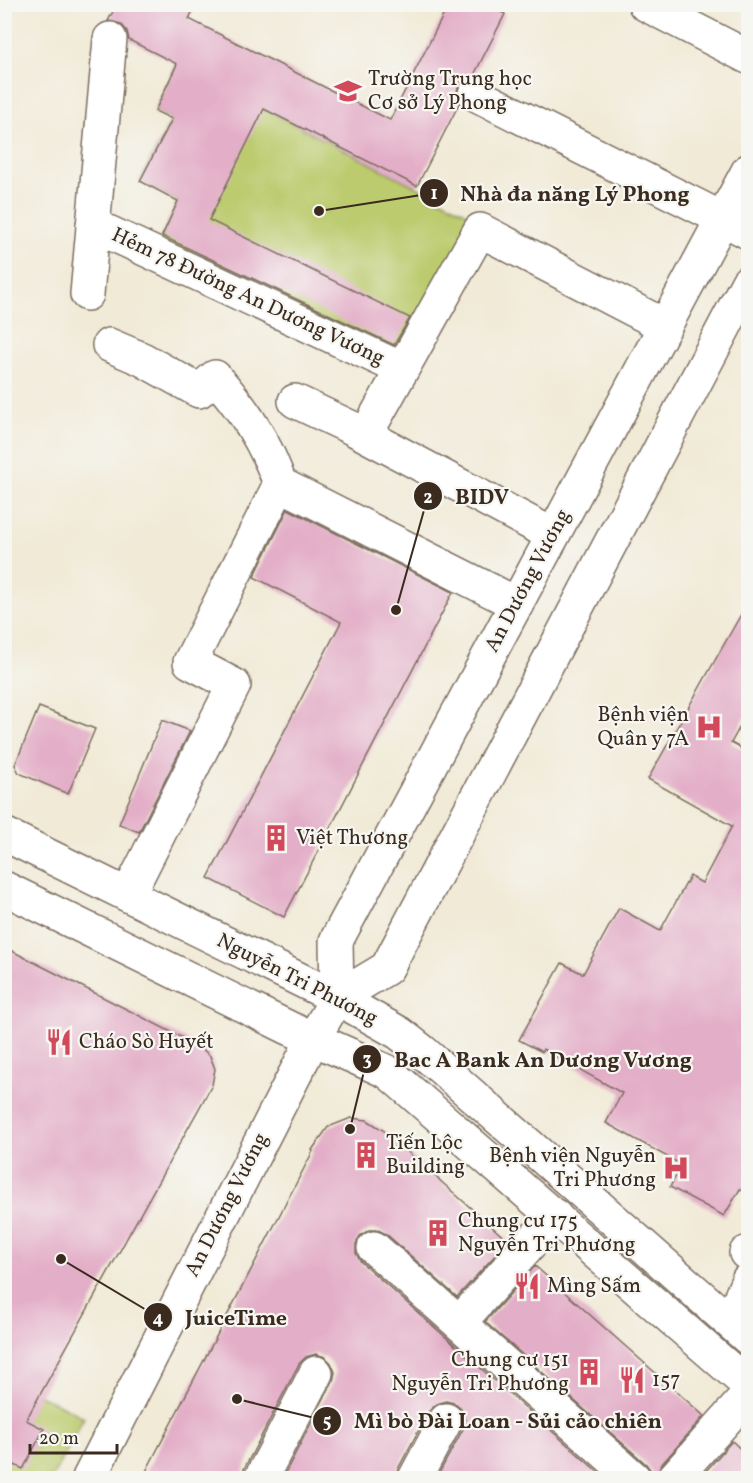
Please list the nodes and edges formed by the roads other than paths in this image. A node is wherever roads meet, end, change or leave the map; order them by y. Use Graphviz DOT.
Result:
graph roads {
  1 [pos="645,4"];
  2 [pos="110,39"];
  3 [pos="748,57"];
  4 [pos="475,94"];
  5 [pos="748,171"];
  6 [pos="93,225"];
  7 [pos="736,226"];
  8 [pos="748,282"];
  9 [pos="87,294"];
  10 [pos="665,326"];
  11 [pos="109,345"];
  12 [pos="402,369"];
  13 [pos="295,401"];
  14 [pos="375,418"];
  15 [pos="280,484"];
  16 [pos="553,535"];
  17 [pos="517,604"];
  18 [pos="4,834"];
  19 [pos="4,888"];
  20 [pos="128,895"];
  21 [pos="338,999"];
  22 [pos="313,1039"];
  23 [pos="555,1215"];
  24 [pos="374,1248"];
  25 [pos="748,1262"];
  26 [pos="459,1323"];
  27 [pos="740,1330"];
  28 [pos="708,1349"];
  29 [pos="316,1373"];
  30 [pos="748,1385"];
  31 [pos="748,1395"];
  32 [pos="446,1420"];
  33 [pos="89,1479"];
  34 [pos="261,1479"];
  35 [pos="416,1479"];
  36 [pos="634,1479"];
  37 [pos="674,1479"];
  1 -- 3 [label="main road"];
  2 -- 6 [label="main road, Hẻm 78 Đường An Dương Vương"];
  4 -- 7 [label="main road"];
  5 -- 7 [label="main road, An Dương Vương"];
  6 -- 9 [label="main road, Hẻm 78 Đường An Dương Vương"];
  6 -- 12 [label="main road, Hẻm 78 Đường An Dương Vương"];
  7 -- 10 [label="main road, An Dương Vương"];
  8 -- 21 [label="main road, An Dương Vương"];
  10 -- 12 [label="main road, Hẻm 78 Đường An Dương Vương"];
  10 -- 16 [label="main road, An Dương Vương"];
  11 -- 15 [label="main road"];
  12 -- 14 [label="main road, Hẻm 78 Đường An Dương Vương"];
  13 -- 16 [label="main road"];
  15 -- 17 [label="main road"];
  15 -- 20 [label="main road"];
  16 -- 17 [label="main road, An Dương Vương"];
  17 -- 21 [label="main road, An Dương Vương"];
  18 -- 20 [label="main road, Nguyễn Tri Phương"];
  19 -- 22 [label="main road, Nguyễn Tri Phương"];
  20 -- 21 [label="main road, Nguyễn Tri Phương"];
  21 -- 22 [label="main road, An Dương Vương"];
  21 -- 27 [label="main road, Nguyễn Tri Phương"];
  22 -- 23 [label="main road, Nguyễn Tri Phương"];
  22 -- 33 [label="main road, An Dương Vương"];
  23 -- 26 [label="main road"];
  23 -- 28 [label="main road, Nguyễn Tri Phương"];
  24 -- 26 [label="main road"];
  25 -- 27 [label="main road"];
  26 -- 36 [label="main road"];
  27 -- 28 [label="main road"];
  28 -- 30 [label="main road, Nguyễn Tri Phương"];
  29 -- 34 [label="main road"];
  31 -- 37 [label="main road"];
  32 -- 35 [label="main road"];
}
